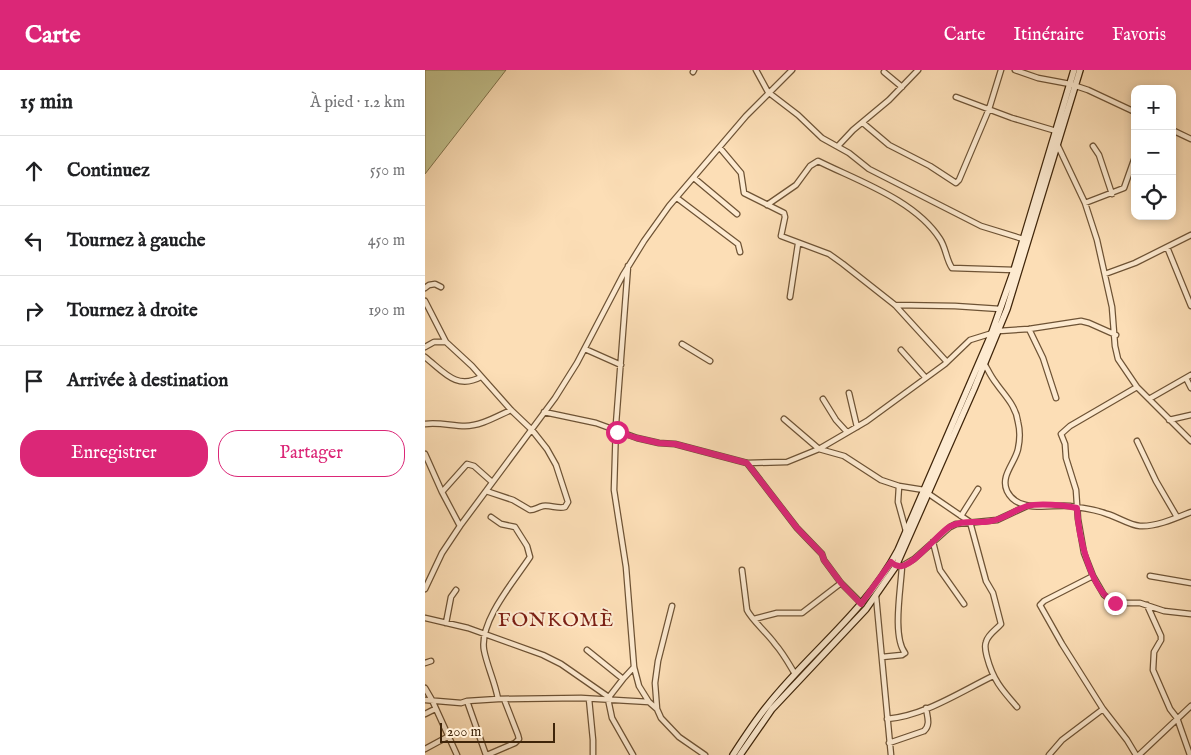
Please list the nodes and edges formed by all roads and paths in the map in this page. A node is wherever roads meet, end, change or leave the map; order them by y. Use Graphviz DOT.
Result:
graph roads {
  1 [pos="756,70"];
  2 [pos="792,70"];
  3 [pos="918,70"];
  4 [pos="1001,70"];
  5 [pos="1015,70"];
  6 [pos="1074,70"];
  7 [pos="1080,70"];
  8 [pos="884,72"];
  9 [pos="1073,85"];
  10 [pos="902,87"];
  11 [pos="768,92"];
  12 [pos="957,97"];
  13 [pos="989,109"];
  14 [pos="1131,110"];
  15 [pos="863,123"];
  16 [pos="1056,131"];
  17 [pos="1176,132"];
  18 [pos="1191,139"];
  19 [pos="838,146"];
  20 [pos="1058,146"];
  21 [pos="1093,146"];
  22 [pos="720,148"];
  23 [pos="1131,168"];
  24 [pos="694,178"];
  25 [pos="1112,194"];
  26 [pos="677,198"];
  27 [pos="1085,203"];
  28 [pos="767,205"];
  29 [pos="737,214"];
  30 [pos="1191,234"];
  31 [pos="1023,239"];
  32 [pos="798,244"];
  33 [pos="1167,247"];
  34 [pos="740,252"];
  35 [pos="628,265"];
  36 [pos="1014,270"];
  37 [pos="1105,274"];
  38 [pos="441,287"];
  39 [pos="425,288"];
  40 [pos="790,297"];
  41 [pos="425,301"];
  42 [pos="895,305"];
  43 [pos="1191,306"];
  44 [pos="1000,309"];
  45 [pos="1029,330"];
  46 [pos="439,331"];
  47 [pos="999,331"];
  48 [pos="991,335"];
  49 [pos="1116,335"];
  50 [pos="435,342"];
  51 [pos="446,342"];
  52 [pos="682,344"];
  53 [pos="425,347"];
  54 [pos="585,349"];
  55 [pos="901,350"];
  56 [pos="425,357"];
  57 [pos="710,361"];
  58 [pos="947,362"];
  59 [pos="984,363"];
  60 [pos="621,365"];
  61 [pos="1191,375"];
  62 [pos="481,377"];
  63 [pos="925,377"];
  64 [pos="1186,378"];
  65 [pos="1137,387"];
  66 [pos="1191,388"];
  67 [pos="849,393"];
  68 [pos="1056,398"];
  69 [pos="823,399"];
  70 [pos="1149,399"];
  71 [pos="511,410"];
  72 [pos="544,412"];
  73 [pos="1191,416"];
  74 [pos="784,419"];
  75 [pos="1169,420"];
  76 [pos="425,424"];
  77 [pos="857,427"];
  78 [pos="532,430"];
  79 [pos="617,432"];
  80 [pos="847,432"];
  81 [pos="1137,441"];
  82 [pos="1191,441"];
  83 [pos="819,449"];
  84 [pos="425,454"];
  85 [pos="747,463"];
  86 [pos="493,482"];
  87 [pos="899,486"];
  88 [pos="978,489"];
  89 [pos="486,491"];
  90 [pos="442,492"];
  91 [pos="926,492"];
  92 [pos="1029,506"];
  93 [pos="1077,508"];
  94 [pos="1191,512"];
  95 [pos="961,516"];
  96 [pos="491,517"];
  97 [pos="1177,517"];
  98 [pos="970,522"];
  99 [pos="460,526"];
  100 [pos="906,531"];
  101 [pos="933,542"];
  102 [pos="897,565"];
  103 [pos="742,570"];
  104 [pos="425,572"];
  105 [pos="431,575"];
  106 [pos="1093,576"];
  107 [pos="1150,576"];
  108 [pos="841,583"];
  109 [pos="1191,583"];
  110 [pos="425,589"];
  111 [pos="455,590"];
  112 [pos="876,596"];
  113 [pos="861,604"];
  114 [pos="964,604"];
  115 [pos="1147,605"];
  116 [pos="672,606"];
  117 [pos="1191,614"];
  118 [pos="425,618"];
  119 [pos="754,619"];
  120 [pos="446,623"];
  121 [pos="484,635"];
  122 [pos="587,650"];
  123 [pos="882,657"];
  124 [pos="431,661"];
  125 [pos="425,663"];
  126 [pos="634,667"];
  127 [pos="795,674"];
  128 [pos="993,676"];
  129 [pos="623,679"];
  130 [pos="425,688"];
  131 [pos="609,698"];
  132 [pos="498,699"];
  133 [pos="504,699"];
  134 [pos="589,699"];
  135 [pos="425,700"];
  136 [pos="432,700"];
  137 [pos="467,701"];
  138 [pos="649,702"];
  139 [pos="1191,706"];
  140 [pos="1017,707"];
  141 [pos="926,708"];
  142 [pos="435,709"];
  143 [pos="657,709"];
  144 [pos="1103,709"];
  145 [pos="425,714"];
  146 [pos="1177,718"];
  147 [pos="887,719"];
  148 [pos="449,736"];
  149 [pos="889,743"];
  150 [pos="425,749"];
  151 [pos="457,755"];
  152 [pos="486,755"];
  153 [pos="593,755"];
  154 [pos="633,755"];
  155 [pos="705,755"];
  156 [pos="733,755"];
  157 [pos="740,755"];
  158 [pos="891,755"];
  159 [pos="1049,755"];
  160 [pos="1138,755"];
  161 [pos="1190,755"];
  1 -- 11 [label="street"];
  2 -- 11 [label="street"];
  3 -- 10 [label="street"];
  4 -- 13 [label="street"];
  5 -- 9 [label="street"];
  6 -- 9 [label="street"];
  7 -- 9 [label="street"];
  8 -- 10 [label="street"];
  9 -- 14 [label="street"];
  9 -- 16 [label="street"];
  9 -- 20 [label="street"];
  10 -- 15 [label="street"];
  11 -- 19 [label="street"];
  11 -- 22 [label="street"];
  12 -- 13 [label="street"];
  13 -- 15 [label="street"];
  13 -- 16 [label="street"];
  15 -- 19 [label="street"];
  16 -- 31 [label="street"];
  17 -- 18 [label="street"];
  19 -- 31 [label="street"];
  20 -- 27 [label="street"];
  20 -- 47 [label="street"];
  21 -- 25 [label="street"];
  22 -- 24 [label="street"];
  22 -- 28 [label="street"];
  23 -- 25 [label="street"];
  24 -- 26 [label="street"];
  24 -- 29 [label="street"];
  25 -- 27 [label="street"];
  26 -- 34 [label="street"];
  26 -- 35 [label="street"];
  27 -- 37 [label="street"];
  28 -- 32 [label="street"];
  28 -- 36 [label="street"];
  30 -- 33 [label="street"];
  31 -- 36 [label="street"];
  32 -- 40 [label="street"];
  32 -- 42 [label="street"];
  33 -- 37 [label="street"];
  33 -- 43 [label="street"];
  35 -- 54 [label="street"];
  35 -- 60 [label="street"];
  36 -- 44 [label="street"];
  37 -- 49 [label="street"];
  38 -- 39 [label="street"];
  41 -- 46 [label="street"];
  42 -- 44 [label="street"];
  42 -- 58 [label="street"];
  44 -- 48 [label="street"];
  45 -- 47 [label="street"];
  45 -- 49 [label="street"];
  45 -- 68 [label="street"];
  46 -- 50 [label="street"];
  46 -- 51 [label="street"];
  47 -- 48 [label="street"];
  47 -- 59 [label="street"];
  48 -- 58 [label="street"];
  48 -- 91 [label="street"];
  49 -- 65 [label="street"];
  50 -- 51 [label="street"];
  50 -- 53 [label="street"];
  51 -- 62 [label="street"];
  52 -- 57 [label="street"];
  54 -- 60 [label="street"];
  54 -- 72 [label="street"];
  55 -- 63 [label="street"];
  56 -- 62 [label="street"];
  58 -- 63 [label="street"];
  59 -- 91 [label="street"];
  59 -- 92 [label="street"];
  60 -- 79 [label="street"];
  61 -- 64 [label="street"];
  62 -- 71 [label="street"];
  63 -- 77 [label="street"];
  64 -- 66 [label="street"];
  64 -- 70 [label="street"];
  65 -- 70 [label="street"];
  65 -- 93 [label="street"];
  67 -- 77 [label="street"];
  69 -- 80 [label="street"];
  70 -- 75 [label="street"];
  71 -- 76 [label="street"];
  71 -- 78 [label="street"];
  72 -- 78 [label="street"];
  72 -- 79 [label="street"];
  73 -- 75 [label="street"];
  74 -- 83 [label="street"];
  75 -- 82 [label="street"];
  77 -- 80 [label="street"];
  78 -- 86 [label="street"];
  78 -- 89 [label="street"];
  79 -- 85 [label="street"];
  79 -- 126 [label="street"];
  80 -- 83 [label="street"];
  81 -- 97 [label="street"];
  83 -- 85 [label="street"];
  83 -- 87 [label="street"];
  84 -- 90 [label="street"];
  85 -- 108 [label="street"];
  86 -- 89 [label="street"];
  86 -- 90 [label="street"];
  87 -- 91 [label="street"];
  87 -- 100 [label="street"];
  88 -- 95 [label="street"];
  89 -- 99 [label="street"];
  90 -- 99 [label="street"];
  91 -- 95 [label="street"];
  91 -- 100 [label="street"];
  91 -- 102 [label="street"];
  92 -- 93 [label="street"];
  92 -- 98 [label="street"];
  93 -- 97 [label="street"];
  93 -- 106 [label="street"];
  94 -- 97 [label="street"];
  95 -- 98 [label="street"];
  96 -- 121 [label="street"];
  98 -- 101 [label="street"];
  98 -- 128 [label="street"];
  99 -- 105 [label="street"];
  100 -- 102 [label="street"];
  101 -- 102 [label="street"];
  101 -- 114 [label="street"];
  102 -- 112 [label="street"];
  102 -- 113 [label="street"];
  102 -- 123 [label="street"];
  103 -- 119 [label="street"];
  104 -- 105 [label="street"];
  105 -- 110 [label="street"];
  106 -- 115 [label="street"];
  106 -- 144 [label="street"];
  107 -- 109 [label="street"];
  108 -- 113 [label="street"];
  108 -- 119 [label="street"];
  111 -- 120 [label="street"];
  112 -- 123 [label="street"];
  112 -- 157 [label="street"];
  113 -- 127 [label="street"];
  115 -- 117 [label="street"];
  115 -- 146 [label="street"];
  116 -- 143 [label="street"];
  118 -- 120 [label="street"];
  119 -- 127 [label="street"];
  120 -- 121 [label="street"];
  121 -- 131 [label="street"];
  121 -- 132 [label="street"];
  122 -- 129 [label="street"];
  123 -- 147 [label="street"];
  124 -- 125 [label="street"];
  126 -- 129 [label="street"];
  126 -- 138 [label="street"];
  127 -- 156 [label="street"];
  128 -- 140 [label="street"];
  128 -- 141 [label="street"];
  129 -- 131 [label="street"];
  130 -- 136 [label="street"];
  131 -- 134 [label="street"];
  131 -- 138 [label="street"];
  131 -- 154 [label="street"];
  132 -- 133 [label="street"];
  132 -- 137 [label="street"];
  133 -- 134 [label="street"];
  133 -- 152 [label="street"];
  134 -- 153 [label="street"];
  135 -- 136 [label="street"];
  136 -- 137 [label="street"];
  136 -- 142 [label="street"];
  137 -- 152 [label="street"];
  138 -- 143 [label="street"];
  139 -- 146 [label="street"];
  141 -- 147 [label="street"];
  141 -- 149 [label="street"];
  142 -- 145 [label="street"];
  142 -- 148 [label="street"];
  143 -- 155 [label="street"];
  144 -- 159 [label="street"];
  144 -- 160 [label="street"];
  146 -- 160 [label="street"];
  146 -- 161 [label="street"];
  147 -- 149 [label="street"];
  148 -- 150 [label="street"];
  148 -- 151 [label="street"];
  149 -- 158 [label="street"];
}
